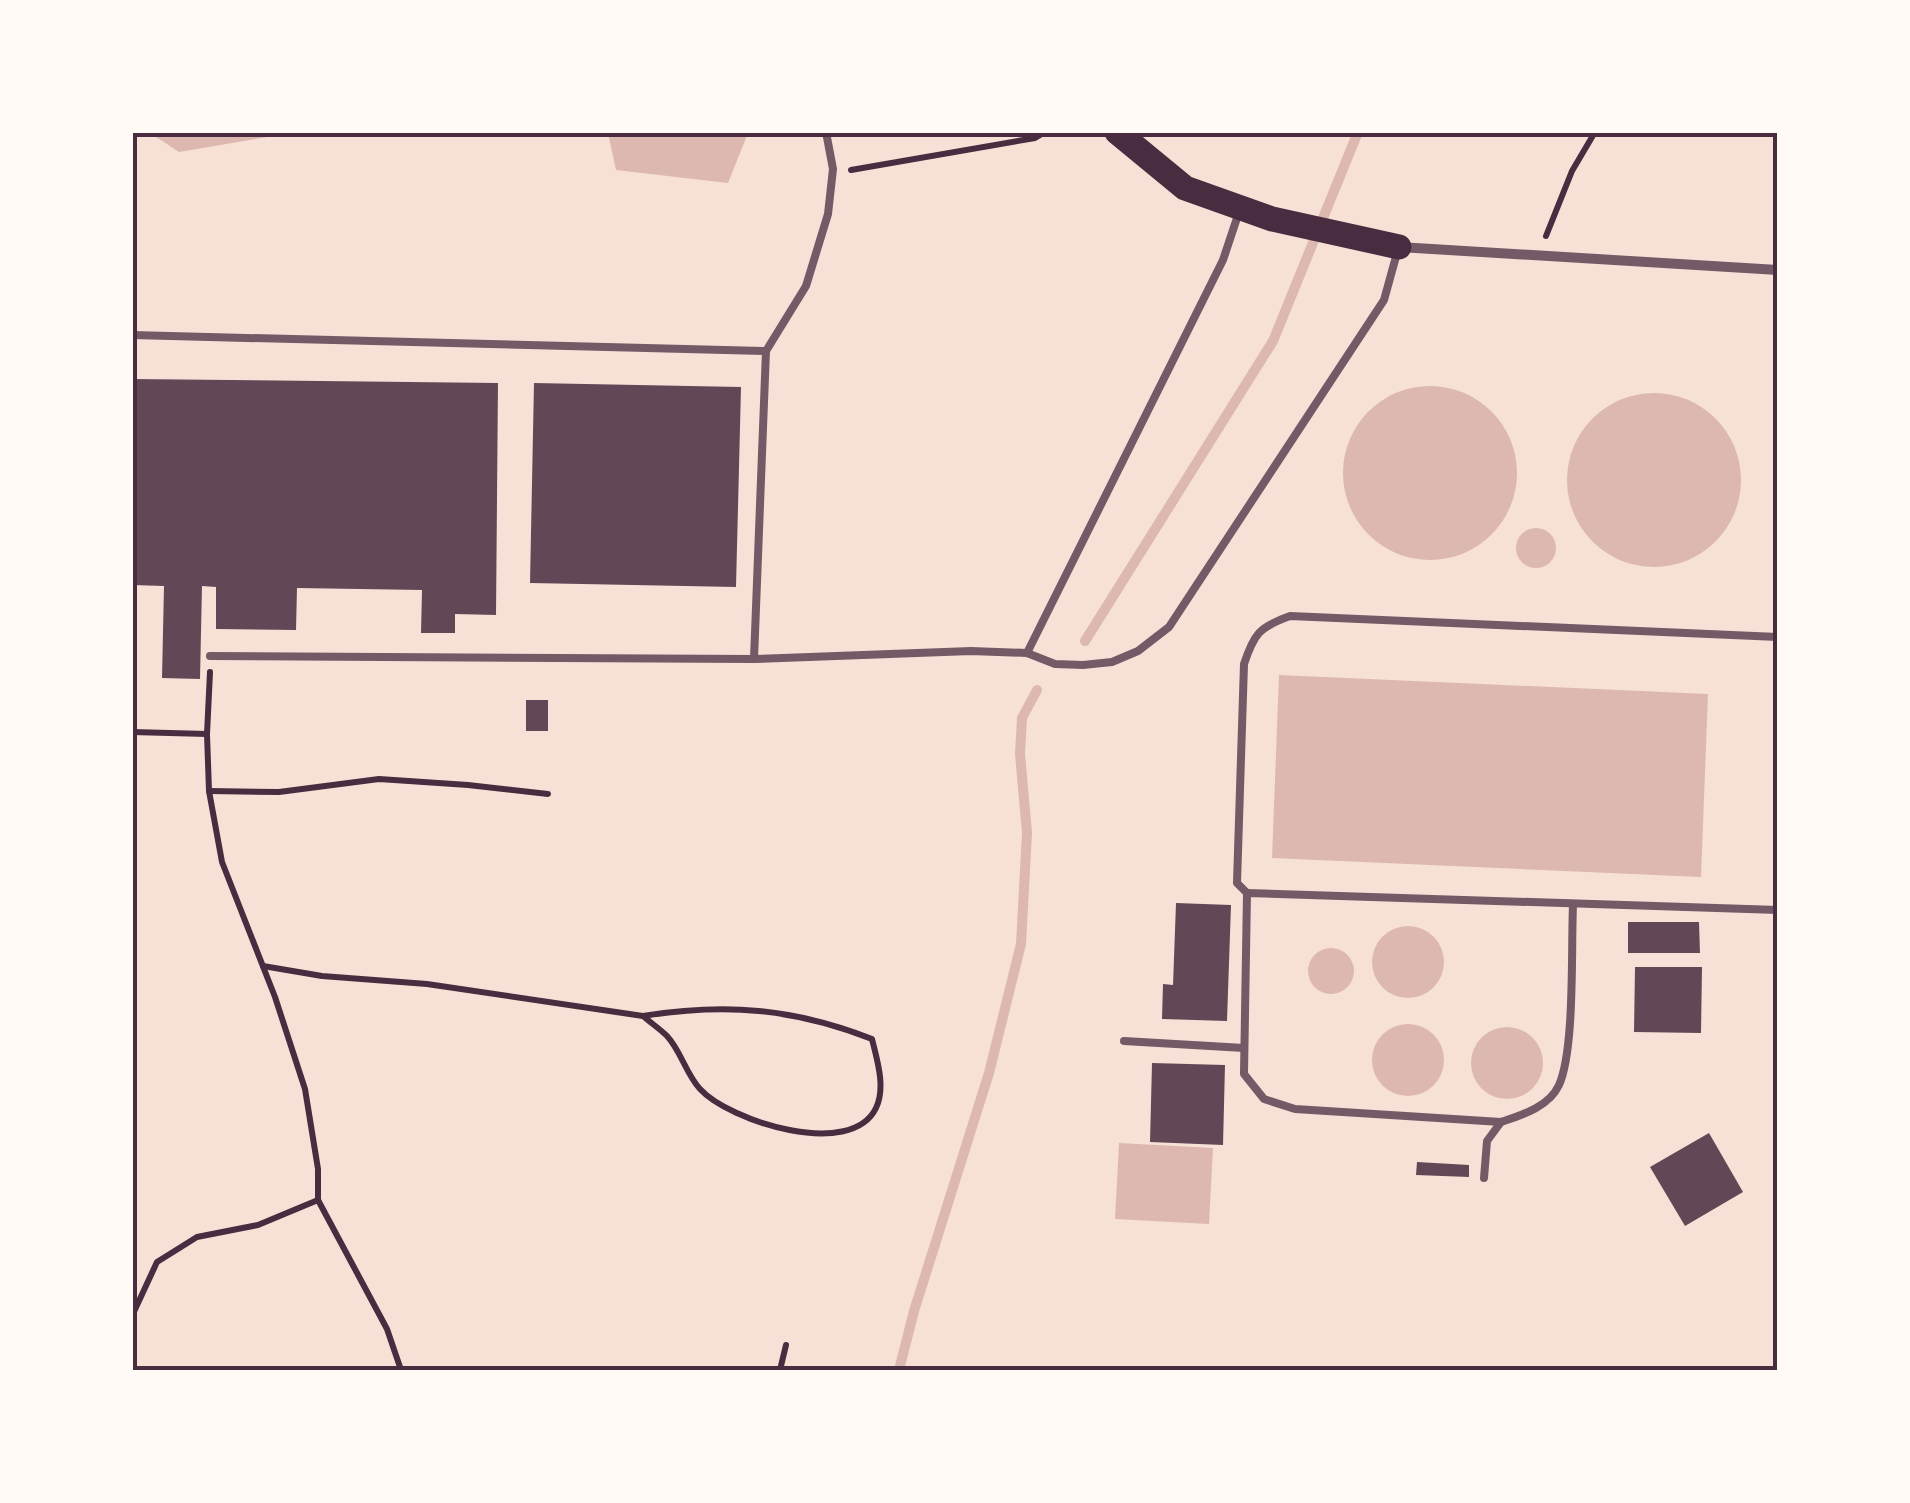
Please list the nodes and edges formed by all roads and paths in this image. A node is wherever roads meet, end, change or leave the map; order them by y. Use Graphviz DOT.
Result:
graph roads {
  1 [pos="826,132"];
  2 [pos="1045,132"];
  3 [pos="1117,132"];
  4 [pos="1594,132"];
  5 [pos="833,169"];
  6 [pos="1240,208"];
  7 [pos="1399,247"];
  8 [pos="1538,255"];
  9 [pos="1778,270"];
  10 [pos="132,335"];
  11 [pos="766,350"];
  12 [pos="1778,637"];
  13 [pos="1026,653"];
  14 [pos="210,656"];
  15 [pos="754,660"];
  16 [pos="132,732"];
  17 [pos="207,734"];
  18 [pos="209,791"];
  19 [pos="548,794"];
  20 [pos="1247,894"];
  21 [pos="1573,905"];
  22 [pos="1778,910"];
  23 [pos="263,966"];
  24 [pos="643,1016"];
  25 [pos="1124,1041"];
  26 [pos="1244,1048"];
  27 [pos="1501,1122"];
  28 [pos="1484,1178"];
  29 [pos="318,1200"];
  30 [pos="132,1316"];
  31 [pos="786,1345"];
  32 [pos="401,1370"];
  33 [pos="780,1370"];
  1 -- 5 [label="lane"];
  2 -- 5 [label="path"];
  3 -- 6 [label="main road"];
  4 -- 8 [label="path"];
  5 -- 11 [label="lane"];
  6 -- 7 [label="main road"];
  6 -- 13 [label="lane"];
  7 -- 8 [label="street"];
  7 -- 13 [label="lane"];
  8 -- 9 [label="street"];
  10 -- 11 [label="lane"];
  11 -- 15 [label="lane"];
  12 -- 20 [label="lane"];
  13 -- 15 [label="lane"];
  14 -- 15 [label="lane"];
  14 -- 17 [label="path"];
  16 -- 17 [label="path"];
  17 -- 18 [label="path"];
  18 -- 19 [label="path"];
  18 -- 23 [label="path"];
  20 -- 21 [label="lane"];
  20 -- 26 [label="lane"];
  21 -- 22 [label="lane"];
  21 -- 27 [label="lane"];
  23 -- 24 [label="path"];
  23 -- 29 [label="path"];
  24 -- 24 [label="path"];
  25 -- 26 [label="lane"];
  26 -- 27 [label="lane"];
  27 -- 28 [label="lane"];
  29 -- 30 [label="path"];
  29 -- 32 [label="path"];
  31 -- 33 [label="path"];
}
